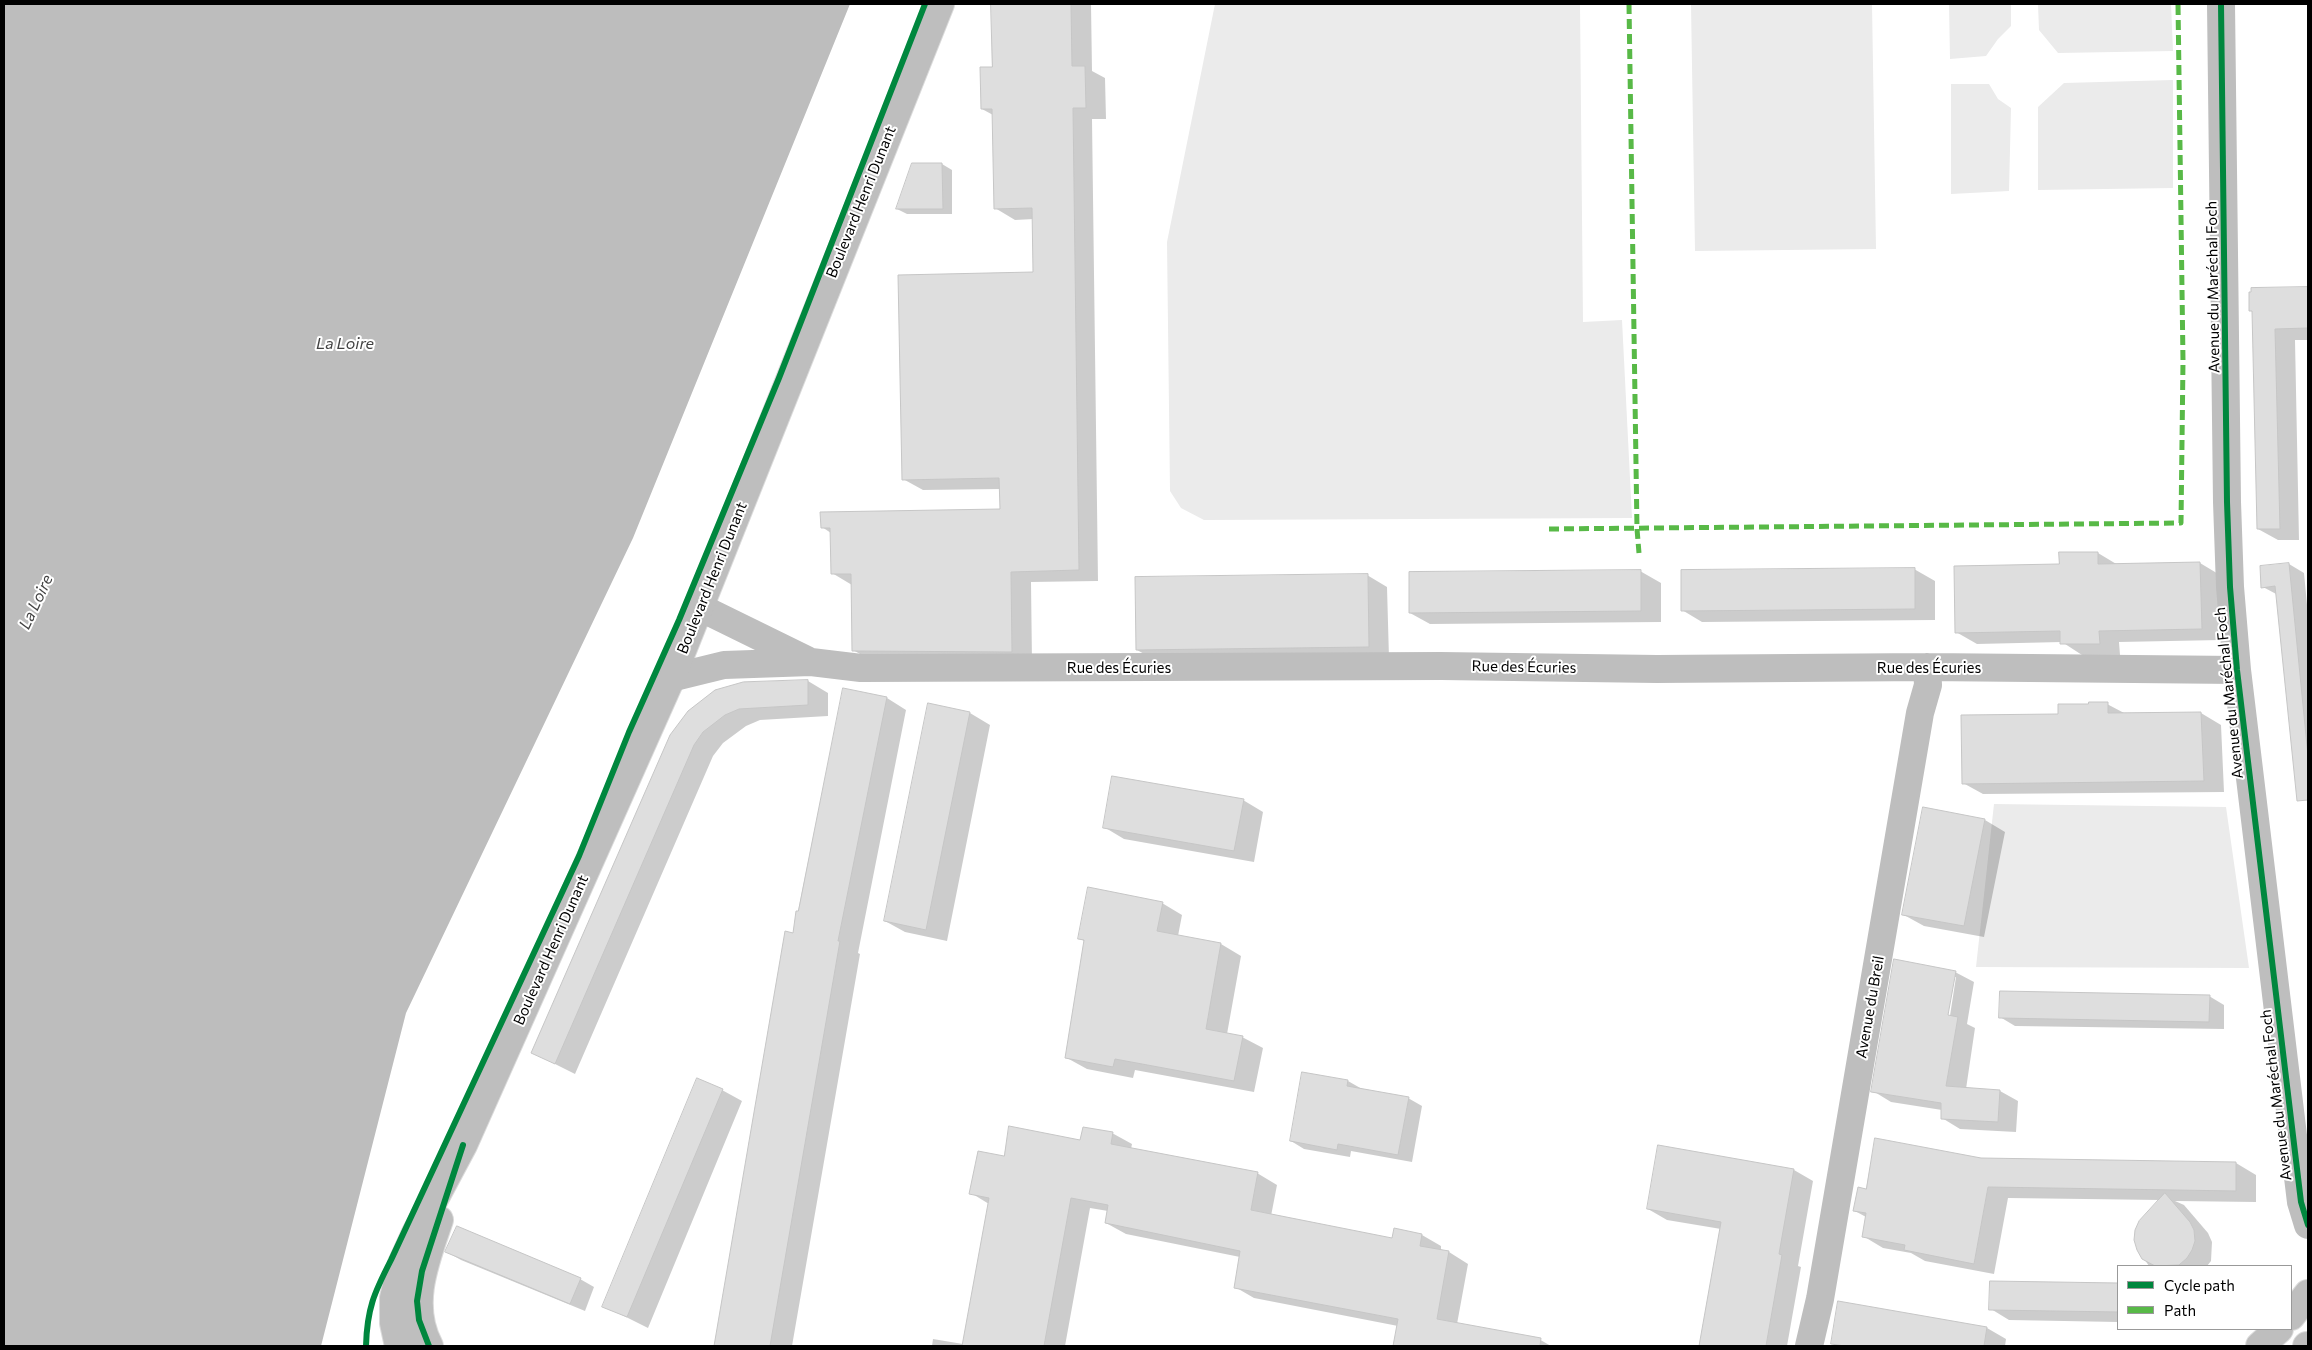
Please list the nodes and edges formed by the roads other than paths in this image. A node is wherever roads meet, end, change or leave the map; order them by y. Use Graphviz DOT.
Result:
graph roads {
  1 [pos="940,4"];
  2 [pos="2221,4"];
  3 [pos="700,608"];
  4 [pos="811,662"];
  5 [pos="1928,667"];
  6 [pos="2237,670"];
  7 [pos="671,678"];
  8 [pos="463,1145"];
  9 [pos="2308,1225"];
  10 [pos="2308,1294"];
  11 [pos="2292,1315"];
  12 [pos="2278,1330"];
  13 [pos="399,1346"];
  14 [pos="429,1346"];
  15 [pos="1809,1346"];
  16 [pos="2260,1346"];
  1 -- 3 [label="street, Boulevard Henri Dunant"];
  2 -- 6 [label="street, Avenue du Maréchal Foch"];
  3 -- 4 [label="street, Rue des Écuries"];
  3 -- 7 [label="street, Boulevard Henri Dunant"];
  4 -- 5 [label="street, Rue des Écuries"];
  4 -- 7 [label="street, Rue des Écuries"];
  5 -- 6 [label="street, Rue des Écuries"];
  5 -- 15 [label="street, Avenue du Breil"];
  6 -- 9 [label="street, Avenue du Maréchal Foch"];
  7 -- 8 [label="street, Boulevard Henri Dunant"];
  8 -- 13 [label="street"];
  8 -- 14 [label="street"];
  10 -- 11 [label="street"];
  12 -- 16 [label="street"];
}
